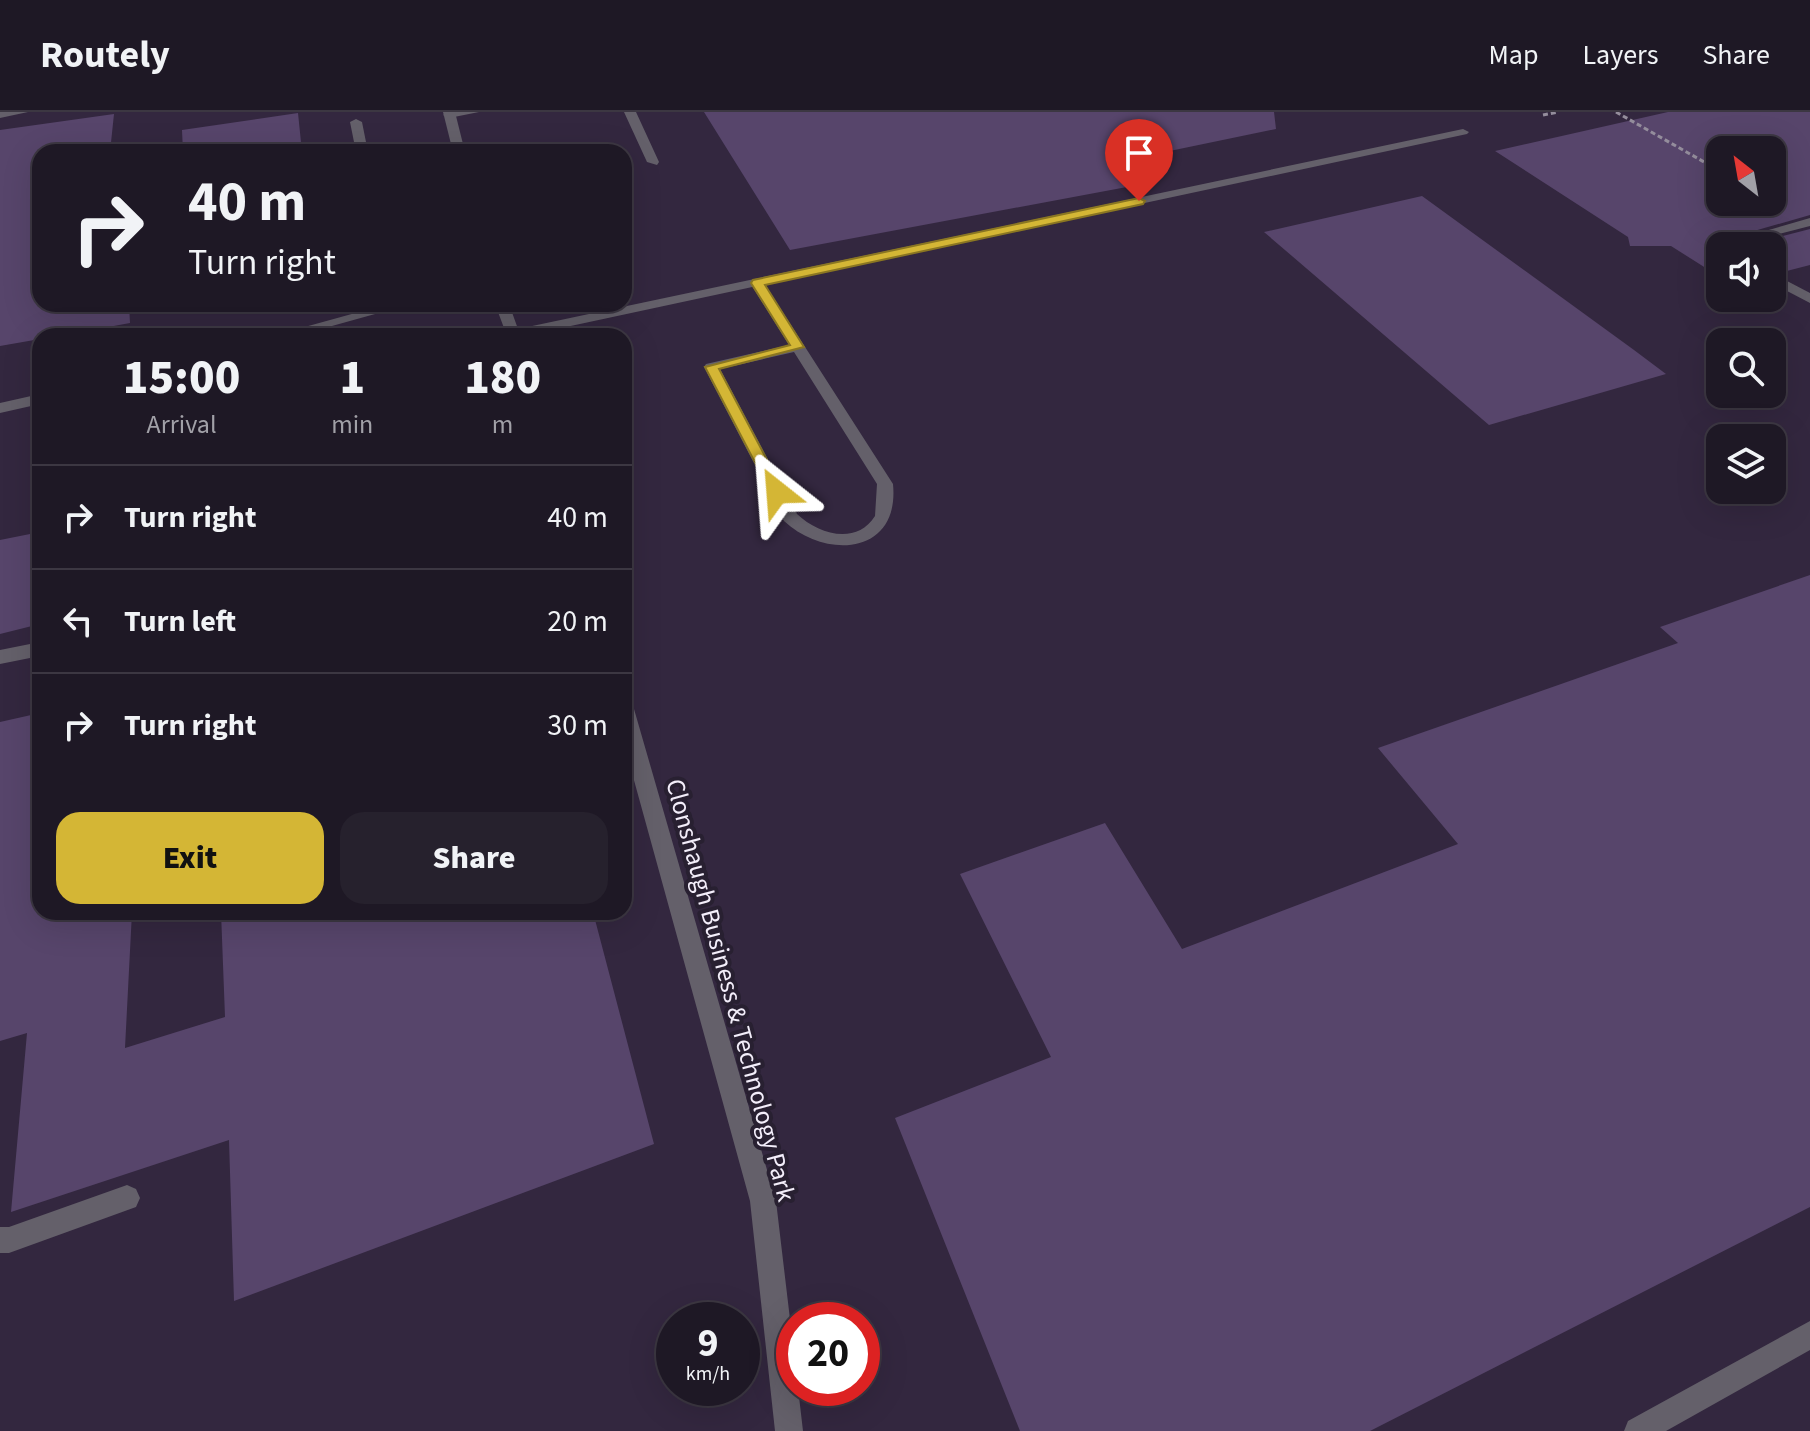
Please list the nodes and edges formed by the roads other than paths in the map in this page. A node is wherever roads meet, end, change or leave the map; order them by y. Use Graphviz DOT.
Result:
graph roads {
  1 [pos="22,112"];
  2 [pos="473,112"];
  3 [pos="630,112"];
  4 [pos="449,114"];
  5 [pos="0,115"];
  6 [pos="356,122"];
  7 [pos="1463,132"];
  8 [pos="360,144"];
  9 [pos="457,144"];
  10 [pos="653,162"];
  11 [pos="1810,222"];
  12 [pos="1771,232"];
  13 [pos="757,283"];
  14 [pos="1786,285"];
  15 [pos="1810,299"];
  16 [pos="632,310"];
  17 [pos="368,312"];
  18 [pos="621,312"];
  19 [pos="309,328"];
  20 [pos="546,328"];
  21 [pos="798,347"];
  22 [pos="32,401"];
  23 [pos="0,408"];
  24 [pos="32,651"];
  25 [pos="0,657"];
  26 [pos="632,737"];
  27 [pos="127,1198"];
  28 [pos="0,1240"];
  29 [pos="1810,1335"];
  30 [pos="789,1431"];
  31 [pos="1638,1431"];
  1 -- 5 [label="street"];
  2 -- 4 [label="street"];
  3 -- 10 [label="street"];
  4 -- 9 [label="street"];
  6 -- 8 [label="street"];
  7 -- 13 [label="street"];
  11 -- 12 [label="street"];
  13 -- 16 [label="street"];
  13 -- 21 [label="street"];
  14 -- 15 [label="street"];
  17 -- 19 [label="street"];
  18 -- 20 [label="street"];
  21 -- 21 [label="street"];
  22 -- 23 [label="street"];
  24 -- 25 [label="street"];
  26 -- 30 [label="street, Clonshaugh Business & Technology Park"];
  27 -- 28 [label="street"];
  29 -- 31 [label="street"];
}
